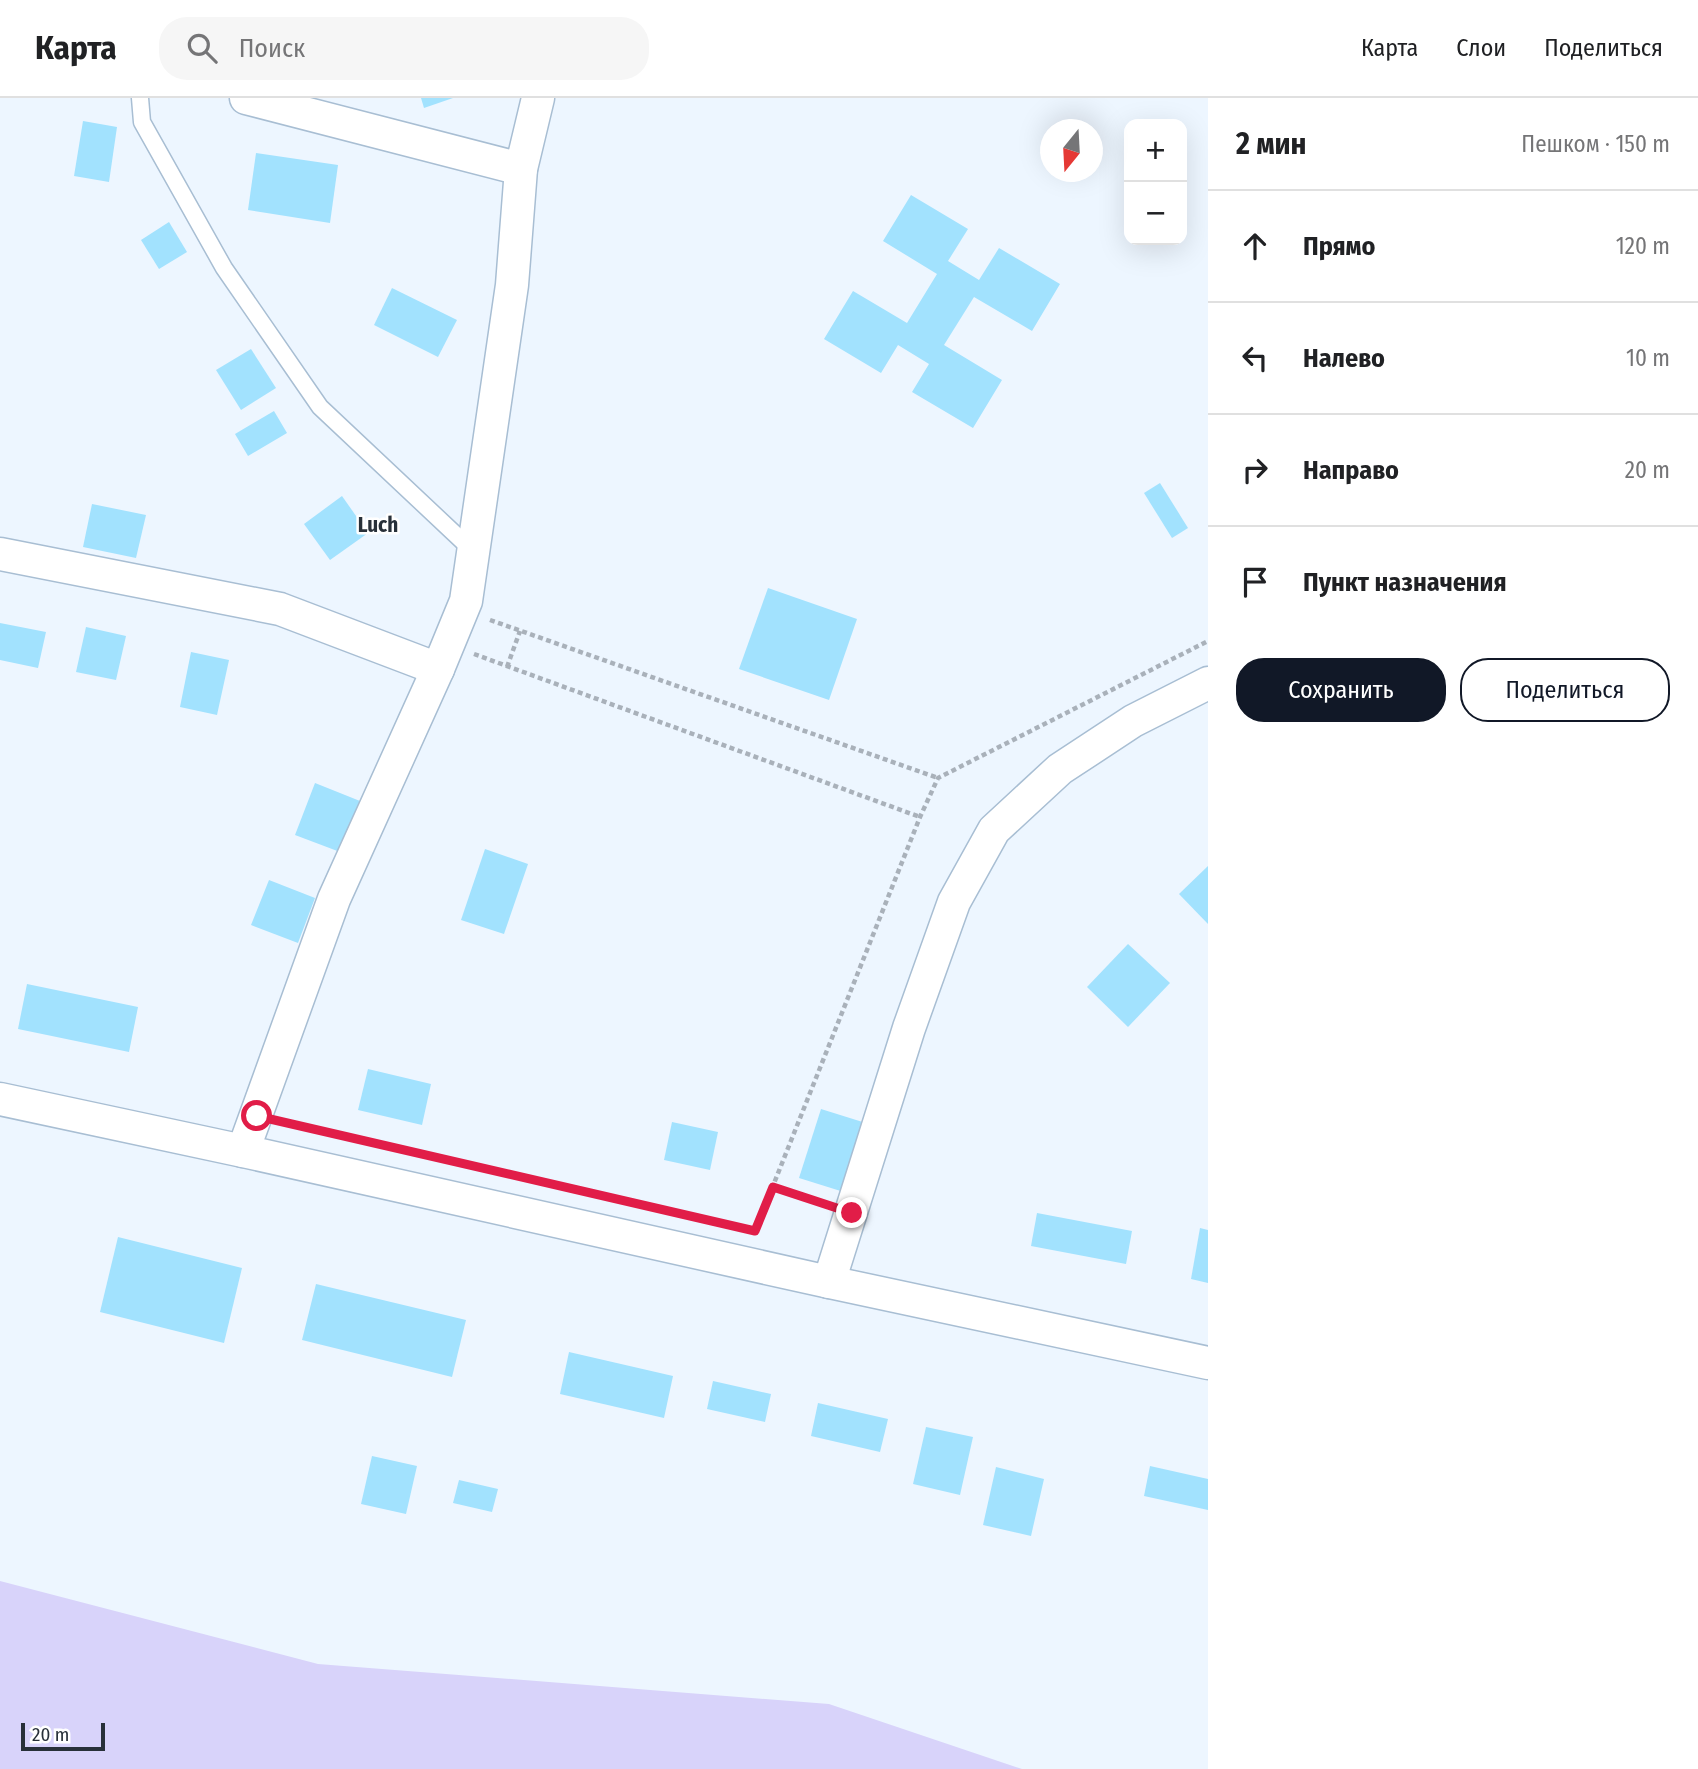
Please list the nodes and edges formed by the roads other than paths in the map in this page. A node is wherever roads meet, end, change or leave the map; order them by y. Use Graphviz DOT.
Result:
graph roads {
  1 [pos="140,98"];
  2 [pos="246,98"];
  3 [pos="538,98"];
  4 [pos="521,169"];
  5 [pos="473,551"];
  6 [pos="0,554"];
  7 [pos="443,657"];
  8 [pos="1208,683"];
  9 [pos="0,1099"];
  10 [pos="243,1151"];
  11 [pos="829,1283"];
  12 [pos="1208,1363"];
  1 -- 5 [label="lane"];
  2 -- 4 [label="street"];
  3 -- 4 [label="street"];
  4 -- 5 [label="street"];
  5 -- 7 [label="street"];
  6 -- 7 [label="street"];
  7 -- 10 [label="street"];
  8 -- 11 [label="street"];
  9 -- 10 [label="street"];
  10 -- 11 [label="street"];
  11 -- 12 [label="street"];
}
